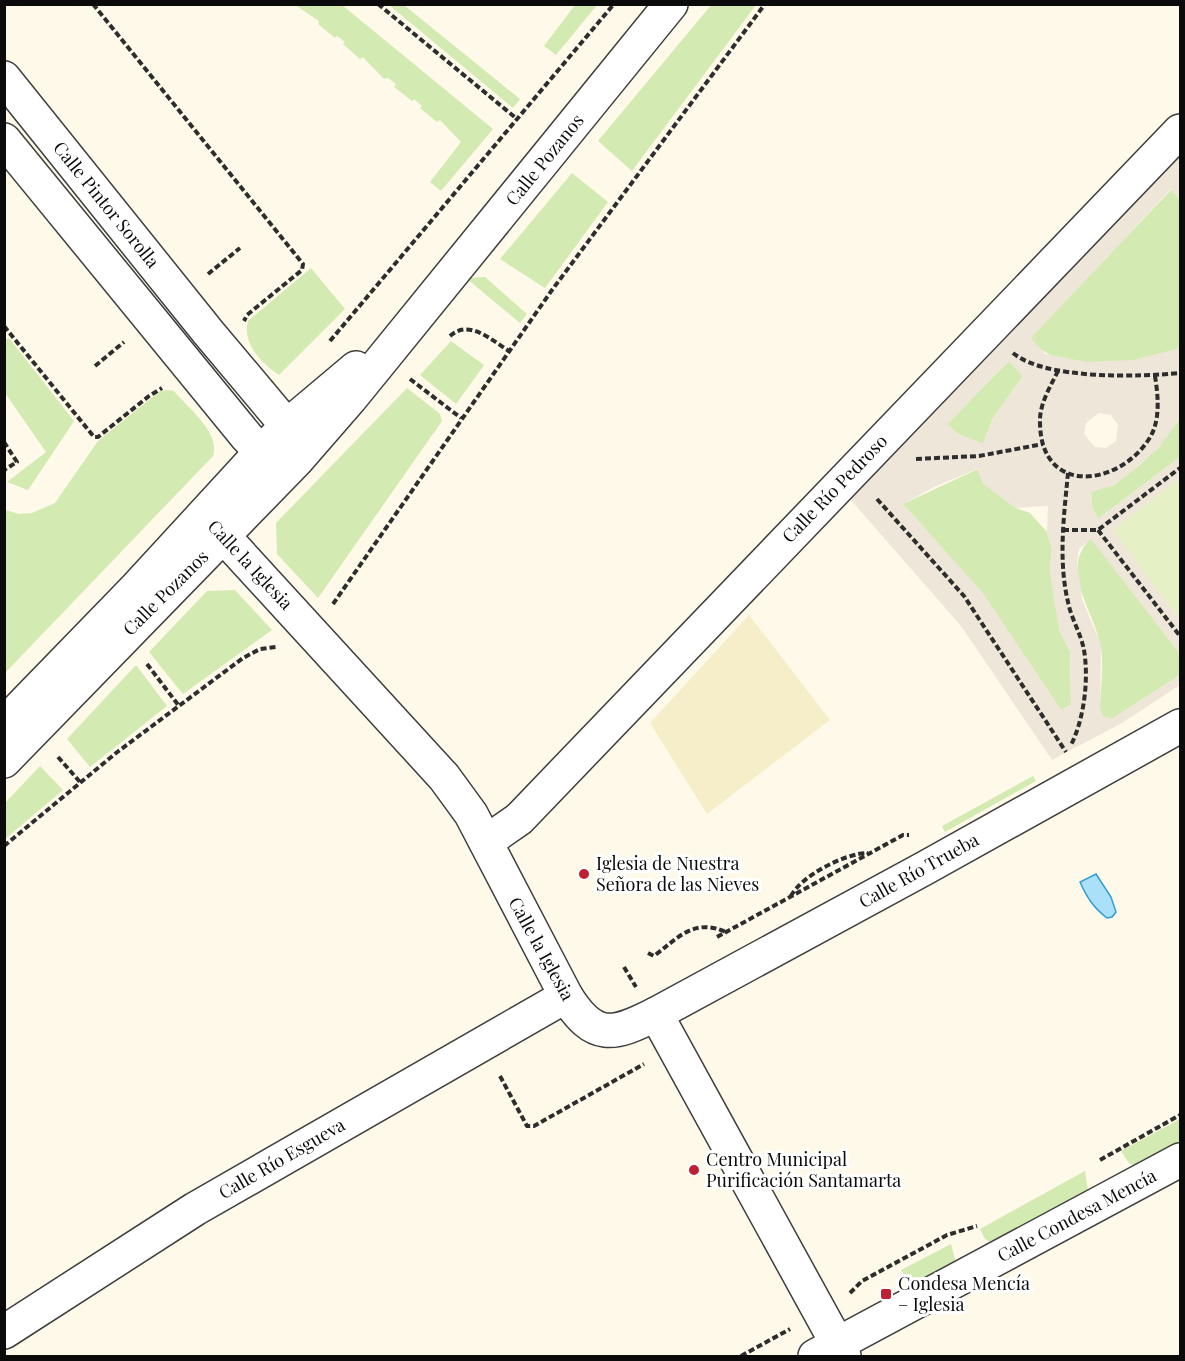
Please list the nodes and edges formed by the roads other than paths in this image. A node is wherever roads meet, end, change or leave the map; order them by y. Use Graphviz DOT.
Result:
graph roads {
  1 [pos="672,4"];
  2 [pos="4,78"];
  3 [pos="1180,131"];
  4 [pos="4,140"];
  5 [pos="419,315"];
  6 [pos="208,332"];
  7 [pos="178,354"];
  8 [pos="287,426"];
  9 [pos="261,452"];
  10 [pos="297,460"];
  11 [pos="214,525"];
  12 [pos="4,724"];
  13 [pos="1180,726"];
  14 [pos="4,761"];
  15 [pos="486,842"];
  16 [pos="566,996"];
  17 [pos="656,1014"];
  18 [pos="1180,1160"];
  19 [pos="4,1332"];
  20 [pos="832,1352"];
  1 -- 5 [label="street, Calle Pozanos"];
  2 -- 6 [label="street, Calle Pintor Sorolla"];
  3 -- 15 [label="street, Calle Río Pedroso"];
  4 -- 7 [label="street"];
  5 -- 8 [label="street, Calle Pozanos"];
  5 -- 10 [label="street, Calle Pozanos"];
  6 -- 7 [label="street"];
  6 -- 8 [label="street, Calle Pintor Sorolla"];
  7 -- 9 [label="street"];
  8 -- 9 [label="street, Calle Pozanos"];
  8 -- 10 [label="street"];
  9 -- 10 [label="street"];
  9 -- 11 [label="street, Calle Pozanos"];
  10 -- 11 [label="street, Calle Pozanos"];
  11 -- 12 [label="street, Calle Pozanos"];
  11 -- 14 [label="street, Calle Pozanos"];
  11 -- 15 [label="street, Calle la Iglesia"];
  13 -- 17 [label="street, Calle Río Trueba"];
  15 -- 16 [label="street, Calle la Iglesia"];
  16 -- 17 [label="street, Calle la Iglesia"];
  16 -- 19 [label="street, Calle Río Esgueva"];
  17 -- 20 [label="street"];
  18 -- 20 [label="street, Calle Condesa Mencía"];
}
